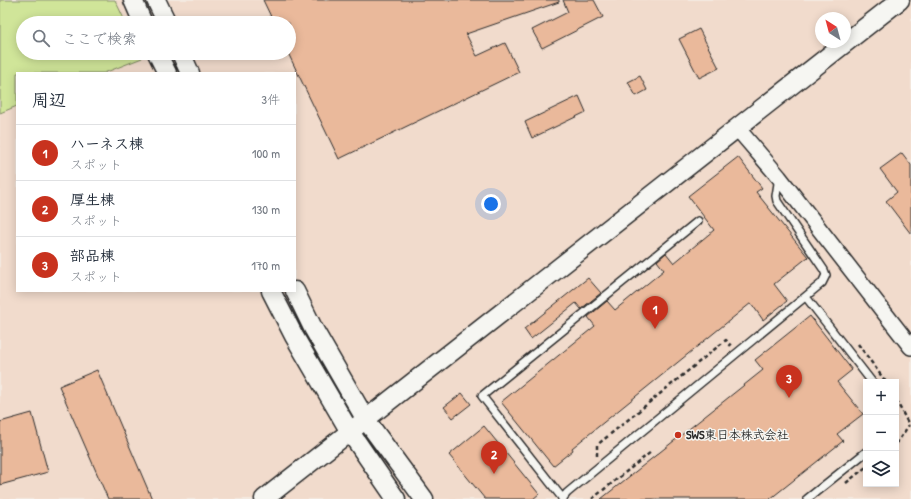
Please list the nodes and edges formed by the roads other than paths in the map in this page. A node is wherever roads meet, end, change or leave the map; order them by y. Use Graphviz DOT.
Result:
graph roads {
  1 [pos="133,0"];
  2 [pos="156,0"];
  3 [pos="900,0"];
  4 [pos="140,16"];
  5 [pos="164,16"];
  6 [pos="160,60"];
  7 [pos="184,60"];
  8 [pos="166,72"];
  9 [pos="190,72"];
  10 [pos="737,128"];
  11 [pos="779,177"];
  12 [pos="698,221"];
  13 [pos="272,292"];
  14 [pos="295,292"];
  15 [pos="806,297"];
  16 [pos="911,347"];
  17 [pos="870,379"];
  18 [pos="366,420"];
  19 [pos="350,432"];
  20 [pos="863,454"];
  21 [pos="264,499"];
  22 [pos="396,499"];
  23 [pos="424,499"];
  24 [pos="563,499"];
  25 [pos="807,499"];
  1 -- 4 [label="street"];
  2 -- 5 [label="street"];
  3 -- 10 [label="street"];
  6 -- 8 [label="street"];
  7 -- 9 [label="street"];
  10 -- 11 [label="street"];
  10 -- 18 [label="street"];
  11 -- 15 [label="lane"];
  11 -- 16 [label="street"];
  12 -- 24 [label="lane"];
  13 -- 19 [label="street"];
  14 -- 18 [label="street"];
  15 -- 17 [label="lane"];
  15 -- 24 [label="lane"];
  18 -- 19 [label="street"];
  18 -- 23 [label="street"];
  19 -- 21 [label="street"];
  19 -- 22 [label="street"];
  20 -- 25 [label="lane"];
}
